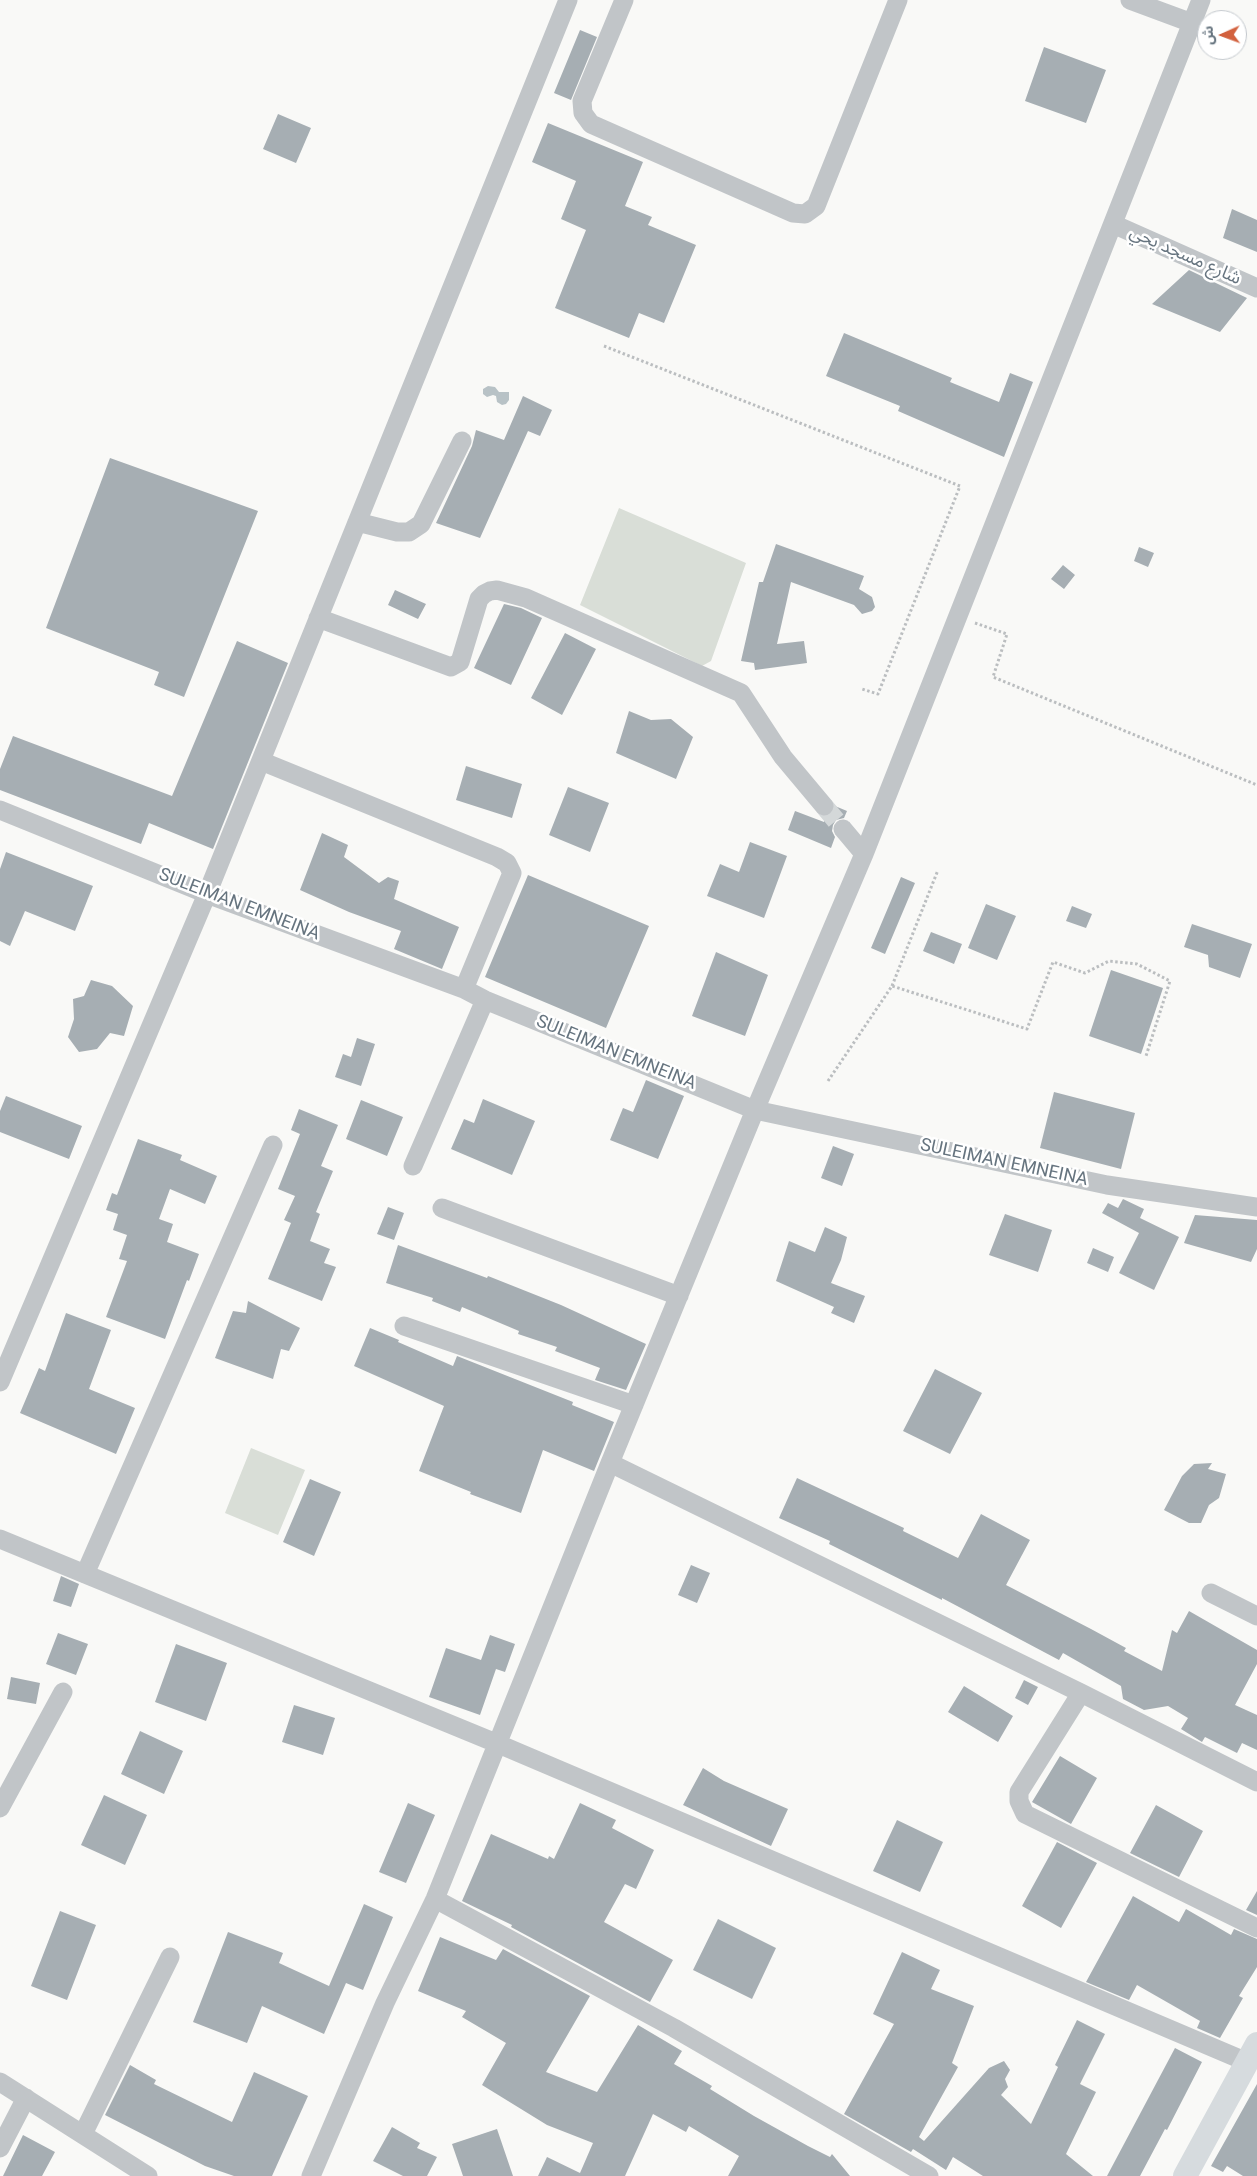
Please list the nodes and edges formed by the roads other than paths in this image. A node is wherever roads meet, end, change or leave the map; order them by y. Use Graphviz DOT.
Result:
graph roads {
  1 [pos="568,0"];
  2 [pos="624,0"];
  3 [pos="898,0"];
  4 [pos="1130,0"];
  5 [pos="1201,0"];
  6 [pos="1192,23"];
  7 [pos="1113,224"];
  8 [pos="1257,288"];
  9 [pos="462,441"];
  10 [pos="357,522"];
  11 [pos="318,618"];
  12 [pos="260,761"];
  13 [pos="824,806"];
  14 [pos="0,810"];
  15 [pos="843,829"];
  16 [pos="864,854"];
  17 [pos="207,894"];
  18 [pos="464,989"];
  19 [pos="485,1000"];
  20 [pos="755,1110"];
  21 [pos="273,1145"];
  22 [pos="413,1166"];
  23 [pos="1257,1207"];
  24 [pos="442,1208"];
  25 [pos="679,1296"];
  26 [pos="404,1326"];
  27 [pos="0,1382"];
  28 [pos="634,1405"];
  29 [pos="610,1463"];
  30 [pos="0,1539"];
  31 [pos="84,1574"];
  32 [pos="1211,1593"];
  33 [pos="1257,1616"];
  34 [pos="64,1692"];
  35 [pos="1081,1693"];
  36 [pos="496,1743"];
  37 [pos="1257,1782"];
  38 [pos="0,1808"];
  39 [pos="435,1899"];
  40 [pos="1257,1928"];
  41 [pos="170,1957"];
  42 [pos="1252,2053"];
  43 [pos="0,2082"];
  44 [pos="26,2098"];
  45 [pos="83,2134"];
  46 [pos="0,2148"];
  47 [pos="148,2176"];
  48 [pos="311,2176"];
  49 [pos="929,2176"];
  50 [pos="1185,2176"];
  1 -- 10 [label="street"];
  2 -- 3 [label="street"];
  4 -- 6 [label="street"];
  5 -- 6 [label="street"];
  6 -- 7 [label="street"];
  7 -- 8 [label="street, شارع مسجد يحي"];
  7 -- 16 [label="street"];
  9 -- 10 [label="street"];
  10 -- 11 [label="street"];
  11 -- 12 [label="street"];
  11 -- 13 [label="street"];
  12 -- 17 [label="street"];
  12 -- 18 [label="street"];
  14 -- 17 [label="street, SULEIMAN EMNEINA"];
  15 -- 16 [label="street"];
  16 -- 20 [label="street"];
  17 -- 18 [label="street, SULEIMAN EMNEINA"];
  17 -- 27 [label="street"];
  18 -- 19 [label="street, SULEIMAN EMNEINA"];
  19 -- 20 [label="street, SULEIMAN EMNEINA"];
  19 -- 22 [label="street"];
  20 -- 23 [label="street, SULEIMAN EMNEINA"];
  20 -- 25 [label="street"];
  21 -- 31 [label="street"];
  24 -- 25 [label="street"];
  25 -- 28 [label="street"];
  26 -- 28 [label="street"];
  28 -- 29 [label="street"];
  29 -- 35 [label="street"];
  29 -- 36 [label="street"];
  30 -- 31 [label="street"];
  31 -- 36 [label="street"];
  32 -- 33 [label="street"];
  34 -- 38 [label="street"];
  35 -- 37 [label="street"];
  35 -- 40 [label="street"];
  36 -- 39 [label="street"];
  36 -- 42 [label="street"];
  39 -- 48 [label="street"];
  39 -- 49 [label="street"];
  41 -- 45 [label="street"];
  42 -- 50 [label="main road"];
  43 -- 44 [label="street"];
  44 -- 45 [label="street"];
  44 -- 46 [label="street"];
  45 -- 47 [label="street"];
}
